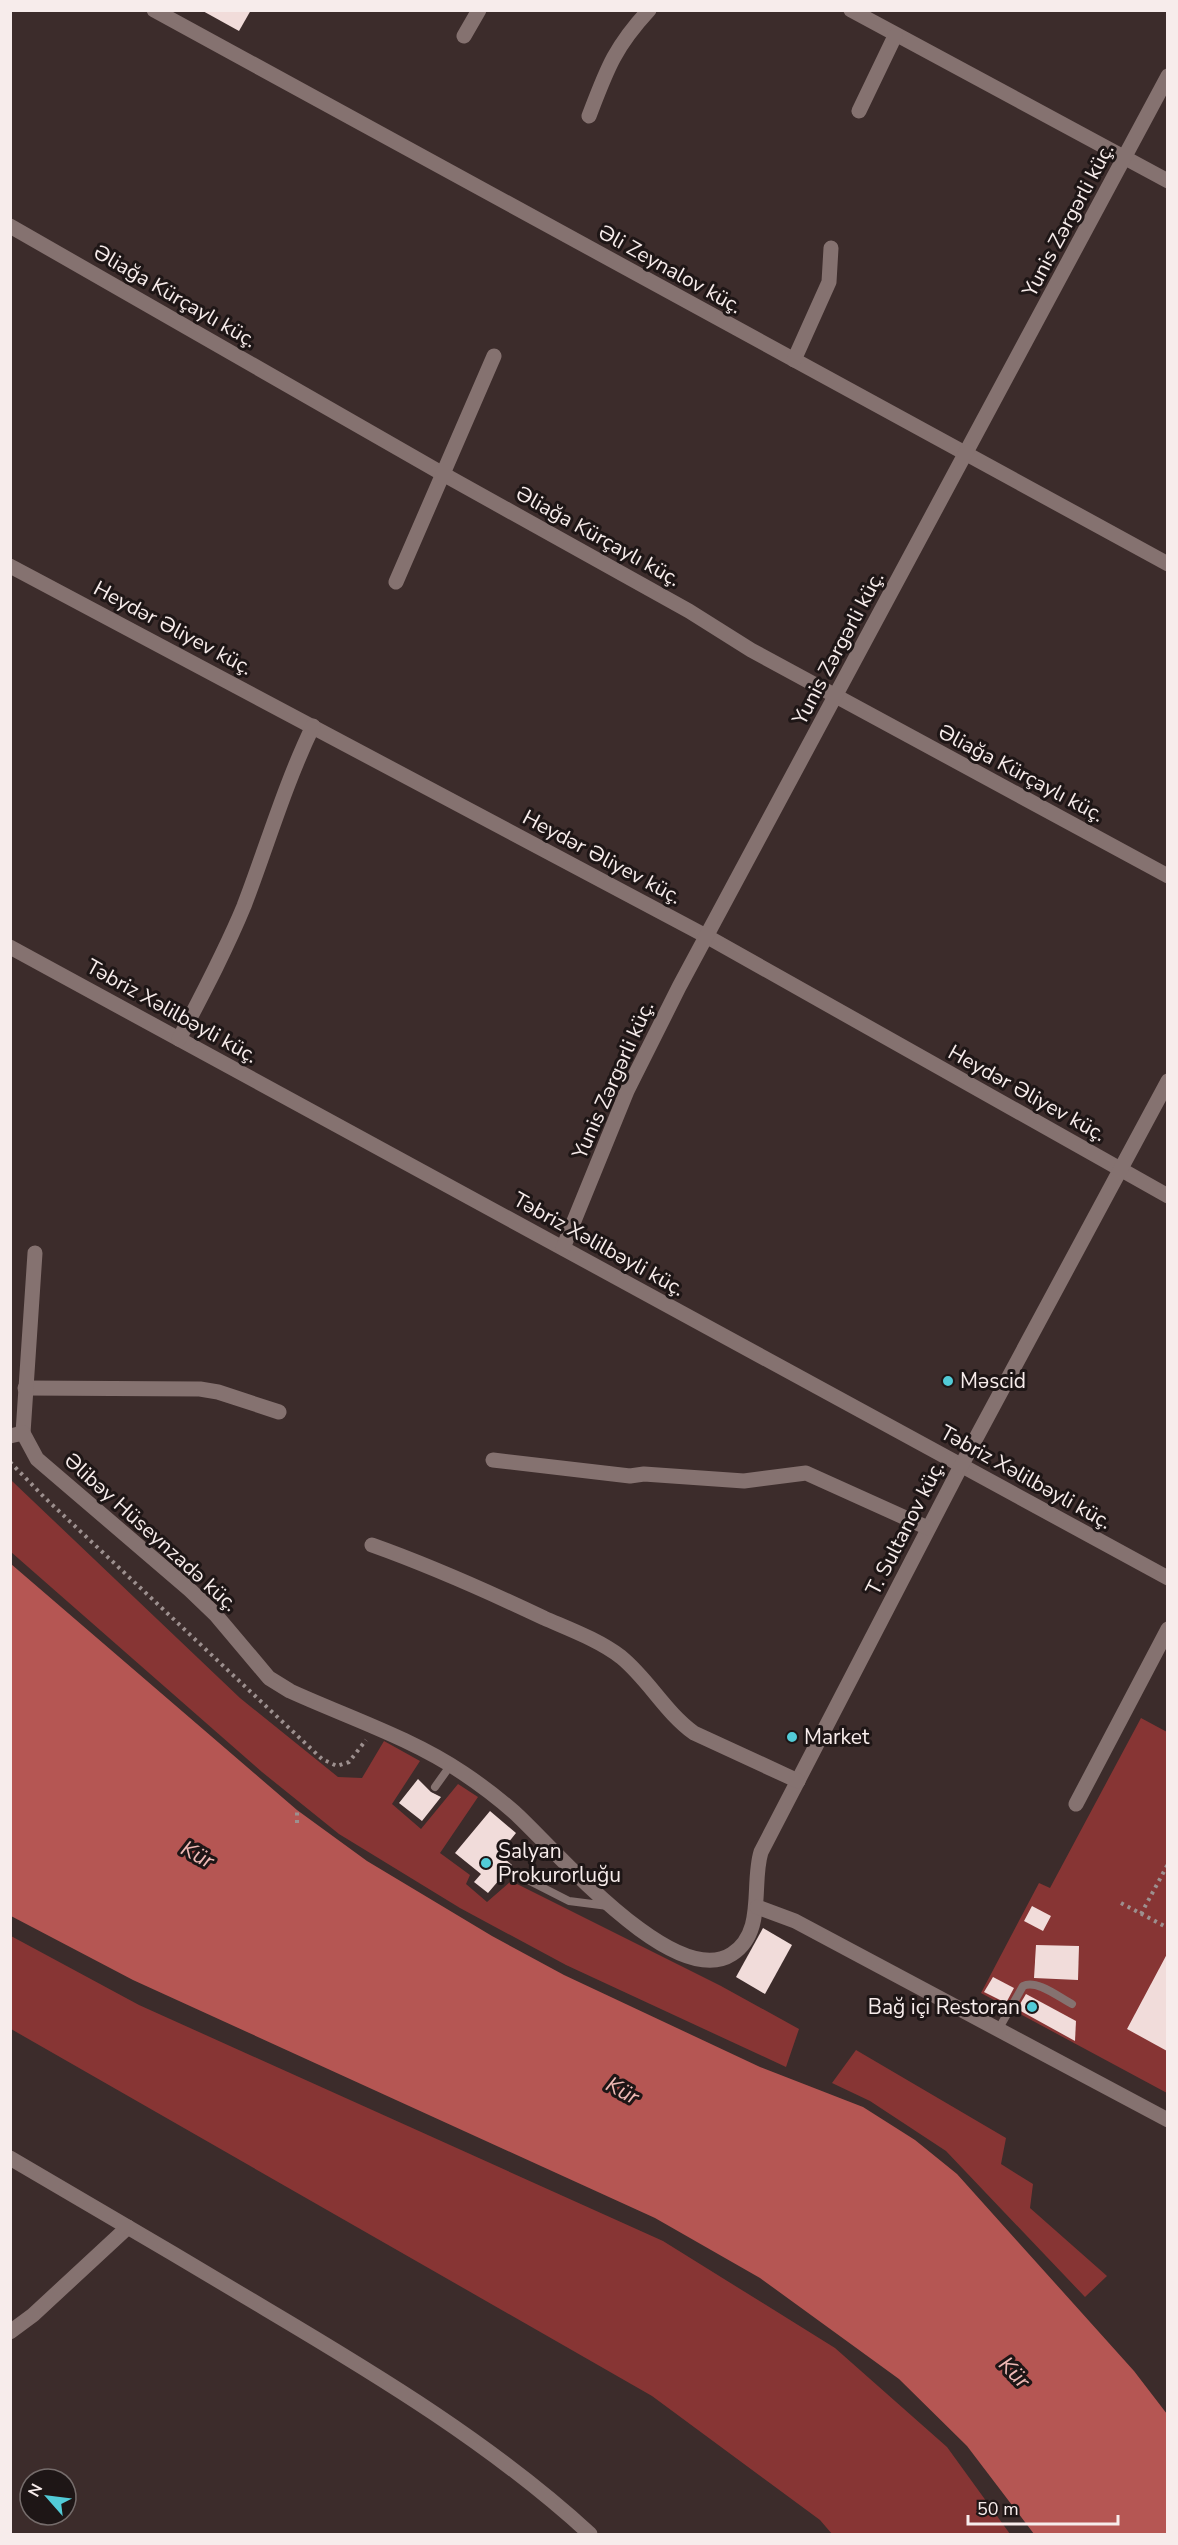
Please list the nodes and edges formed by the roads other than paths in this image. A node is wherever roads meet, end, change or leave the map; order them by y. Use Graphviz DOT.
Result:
graph roads {
  1 [pos="479,10"];
  2 [pos="649,10"];
  3 [pos="851,10"];
  4 [pos="154,11"];
  5 [pos="464,36"];
  6 [pos="895,36"];
  7 [pos="1167,76"];
  8 [pos="859,111"];
  9 [pos="589,116"];
  10 [pos="1125,158"];
  11 [pos="1167,181"];
  12 [pos="10,226"];
  13 [pos="831,248"];
  14 [pos="494,356"];
  15 [pos="794,360"];
  16 [pos="966,455"];
  17 [pos="443,474"];
  18 [pos="1167,564"];
  19 [pos="10,566"];
  20 [pos="396,582"];
  21 [pos="835,697"];
  22 [pos="313,726"];
  23 [pos="1167,876"];
  24 [pos="706,936"];
  25 [pos="10,947"];
  26 [pos="179,1039"];
  27 [pos="1167,1081"];
  28 [pos="1120,1170"];
  29 [pos="1167,1196"];
  30 [pos="563,1248"];
  31 [pos="35,1253"];
  32 [pos="25,1388"];
  33 [pos="279,1412"];
  34 [pos="17,1435"];
  35 [pos="493,1460"];
  36 [pos="961,1466"];
  37 [pos="928,1528"];
  38 [pos="372,1545"];
  39 [pos="1167,1578"];
  40 [pos="1167,1629"];
  41 [pos="450,1766"];
  42 [pos="798,1781"];
  43 [pos="435,1787"];
  44 [pos="1076,1804"];
  45 [pos="516,1874"];
  46 [pos="612,1906"];
  47 [pos="758,1907"];
  48 [pos="1072,2004"];
  49 [pos="998,2030"];
  50 [pos="1167,2120"];
  51 [pos="10,2158"];
  52 [pos="128,2227"];
  53 [pos="10,2332"];
  54 [pos="590,2535"];
  1 -- 5 [label="street"];
  2 -- 9 [label="street"];
  3 -- 6 [label="street"];
  4 -- 15 [label="street, Əli Zeynalov küç."];
  6 -- 8 [label="street"];
  6 -- 10 [label="street"];
  7 -- 10 [label="street, Yunis Zərgərli küç."];
  10 -- 11 [label="street"];
  10 -- 16 [label="street, Yunis Zərgərli küç."];
  12 -- 17 [label="street, Əliağa Kürçaylı küç."];
  13 -- 15 [label="street"];
  14 -- 17 [label="street"];
  15 -- 16 [label="street, Əli Zeynalov küç."];
  16 -- 18 [label="street, Əli Zeynalov küç."];
  16 -- 21 [label="street, Yunis Zərgərli küç."];
  17 -- 20 [label="street"];
  17 -- 21 [label="street, Əliağa Kürçaylı küç."];
  19 -- 22 [label="street, Heydər Əliyev küç."];
  21 -- 23 [label="street, Əliağa Kürçaylı küç."];
  21 -- 24 [label="street, Yunis Zərgərli küç."];
  22 -- 24 [label="street, Heydər Əliyev küç."];
  22 -- 26 [label="street"];
  24 -- 28 [label="street, Heydər Əliyev küç."];
  24 -- 30 [label="street, Yunis Zərgərli küç."];
  25 -- 26 [label="street, Təbriz Xəlilbəyli küç."];
  26 -- 30 [label="street, Təbriz Xəlilbəyli küç."];
  27 -- 28 [label="street, T. Sultanov küç."];
  28 -- 29 [label="street, Heydər Əliyev küç."];
  28 -- 36 [label="street, T. Sultanov küç."];
  30 -- 36 [label="street, Təbriz Xəlilbəyli küç."];
  31 -- 32 [label="street"];
  32 -- 33 [label="street"];
  32 -- 34 [label="street"];
  34 -- 41 [label="street, Əlibəy Hüseynzadə küç."];
  35 -- 37 [label="street"];
  36 -- 37 [label="street, T. Sultanov küç."];
  36 -- 39 [label="street, Təbriz Xəlilbəyli küç."];
  37 -- 42 [label="street, T. Sultanov küç."];
  38 -- 42 [label="street"];
  40 -- 44 [label="street"];
  41 -- 43 [label="lane"];
  41 -- 46 [label="street, Əlibəy Hüseynzadə küç."];
  42 -- 47 [label="street, T. Sultanov küç."];
  45 -- 46 [label="lane"];
  46 -- 47 [label="street, Əlibəy Hüseynzadə küç."];
  47 -- 49 [label="street"];
  48 -- 49 [label="lane"];
  49 -- 50 [label="street"];
  51 -- 52 [label="street"];
  52 -- 53 [label="street"];
  52 -- 54 [label="street"];
}
